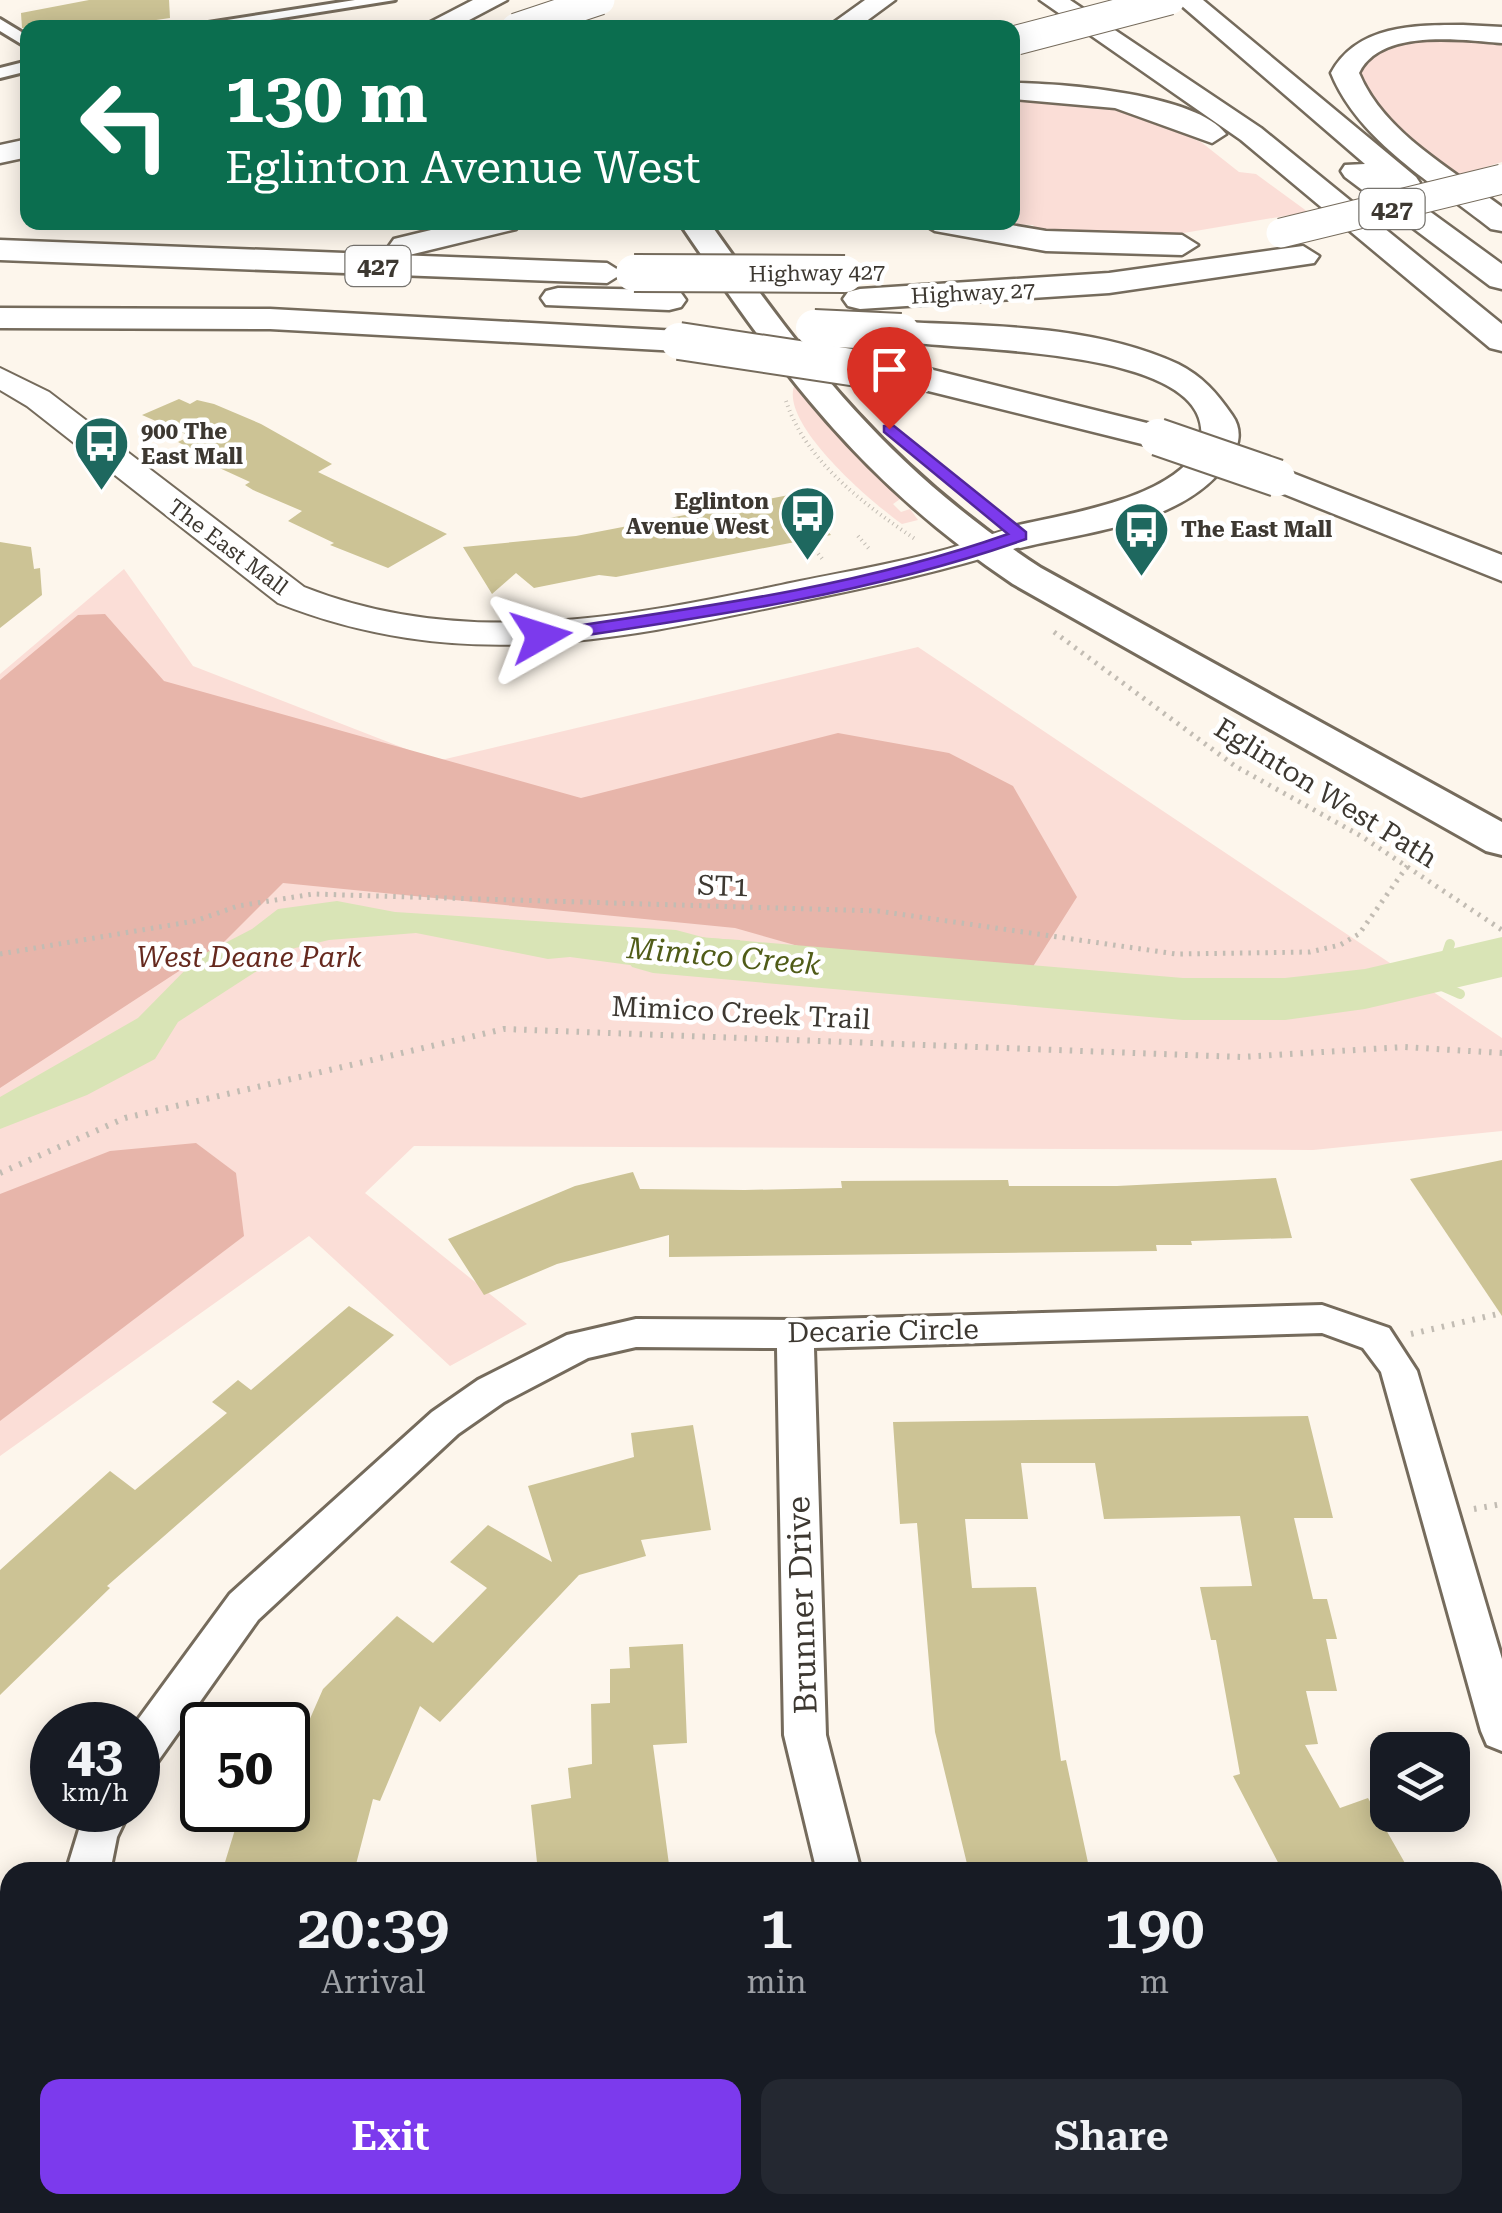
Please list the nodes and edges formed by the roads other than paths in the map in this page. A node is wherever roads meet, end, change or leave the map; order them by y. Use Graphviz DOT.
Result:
graph roads {
  1 [pos="388,0"];
  2 [pos="600,0"];
  3 [pos="882,0"];
  4 [pos="1054,0"];
  5 [pos="1106,0"];
  6 [pos="1170,0"];
  7 [pos="1188,0"];
  8 [pos="486,4"];
  9 [pos="271,20"];
  10 [pos="450,20"];
  11 [pos="540,20"];
  12 [pos="851,20"];
  13 [pos="1162,34"];
  14 [pos="1502,35"];
  15 [pos="1020,40"];
  16 [pos="1020,92"];
  17 [pos="1278,115"];
  18 [pos="1502,178"];
  19 [pos="1502,210"];
  20 [pos="1502,222"];
  21 [pos="160,230"];
  22 [pos="472,230"];
  23 [pos="700,230"];
  24 [pos="734,230"];
  25 [pos="982,230"];
  26 [pos="1220,243"];
  27 [pos="1292,245"];
  28 [pos="0,250"];
  29 [pos="1396,252"];
  30 [pos="123,255"];
  31 [pos="1502,266"];
  32 [pos="1502,279"];
  33 [pos="853,286"];
  34 [pos="0,294"];
  35 [pos="0,318"];
  36 [pos="674,321"];
  37 [pos="1502,341"];
  38 [pos="0,377"];
  39 [pos="1001,542"];
  40 [pos="1502,569"];
  41 [pos="1502,808"];
  42 [pos="1502,841"];
  43 [pos="795,1334"];
  44 [pos="160,1723"];
  45 [pos="1502,1731"];
  46 [pos="97,1832"];
  47 [pos="90,1862"];
  48 [pos="837,1862"];
  1 -- 9 [label="street"];
  2 -- 11 [label="highway, bridge"];
  3 -- 12 [label="highway"];
  4 -- 29 [label="highway"];
  5 -- 13 [label="highway"];
  6 -- 15 [label="highway, bridge"];
  7 -- 31 [label="highway"];
  8 -- 10 [label="highway"];
  14 -- 20 [label="highway"];
  16 -- 29 [label="highway"];
  17 -- 32 [label="highway"];
  18 -- 27 [label="highway, Highway 427 / 427, bridge"];
  19 -- 27 [label="highway, Highway 27"];
  21 -- 28 [label="highway"];
  22 -- 30 [label="highway"];
  23 -- 39 [label="main road"];
  24 -- 39 [label="main road"];
  25 -- 26 [label="highway"];
  26 -- 27 [label="highway, Highway 427 / 427"];
  26 -- 33 [label="highway, Highway 427 / 427"];
  27 -- 33 [label="highway, Highway 27"];
  28 -- 30 [label="highway, 427"];
  29 -- 37 [label="highway"];
  30 -- 33 [label="highway, Highway 427 / 427, bridge"];
  33 -- 36 [label="highway, Highway 27"];
  34 -- 36 [label="highway"];
  35 -- 36 [label="highway"];
  36 -- 39 [label="highway, bridge"];
  36 -- 40 [label="highway, bridge"];
  38 -- 39 [label="main road, The East Mall"];
  39 -- 41 [label="main road"];
  39 -- 42 [label="main road"];
  43 -- 44 [label="street, Decarie Circle"];
  43 -- 45 [label="street, Decarie Circle"];
  43 -- 48 [label="street, Brunner Drive"];
  46 -- 47 [label="street"];
}
